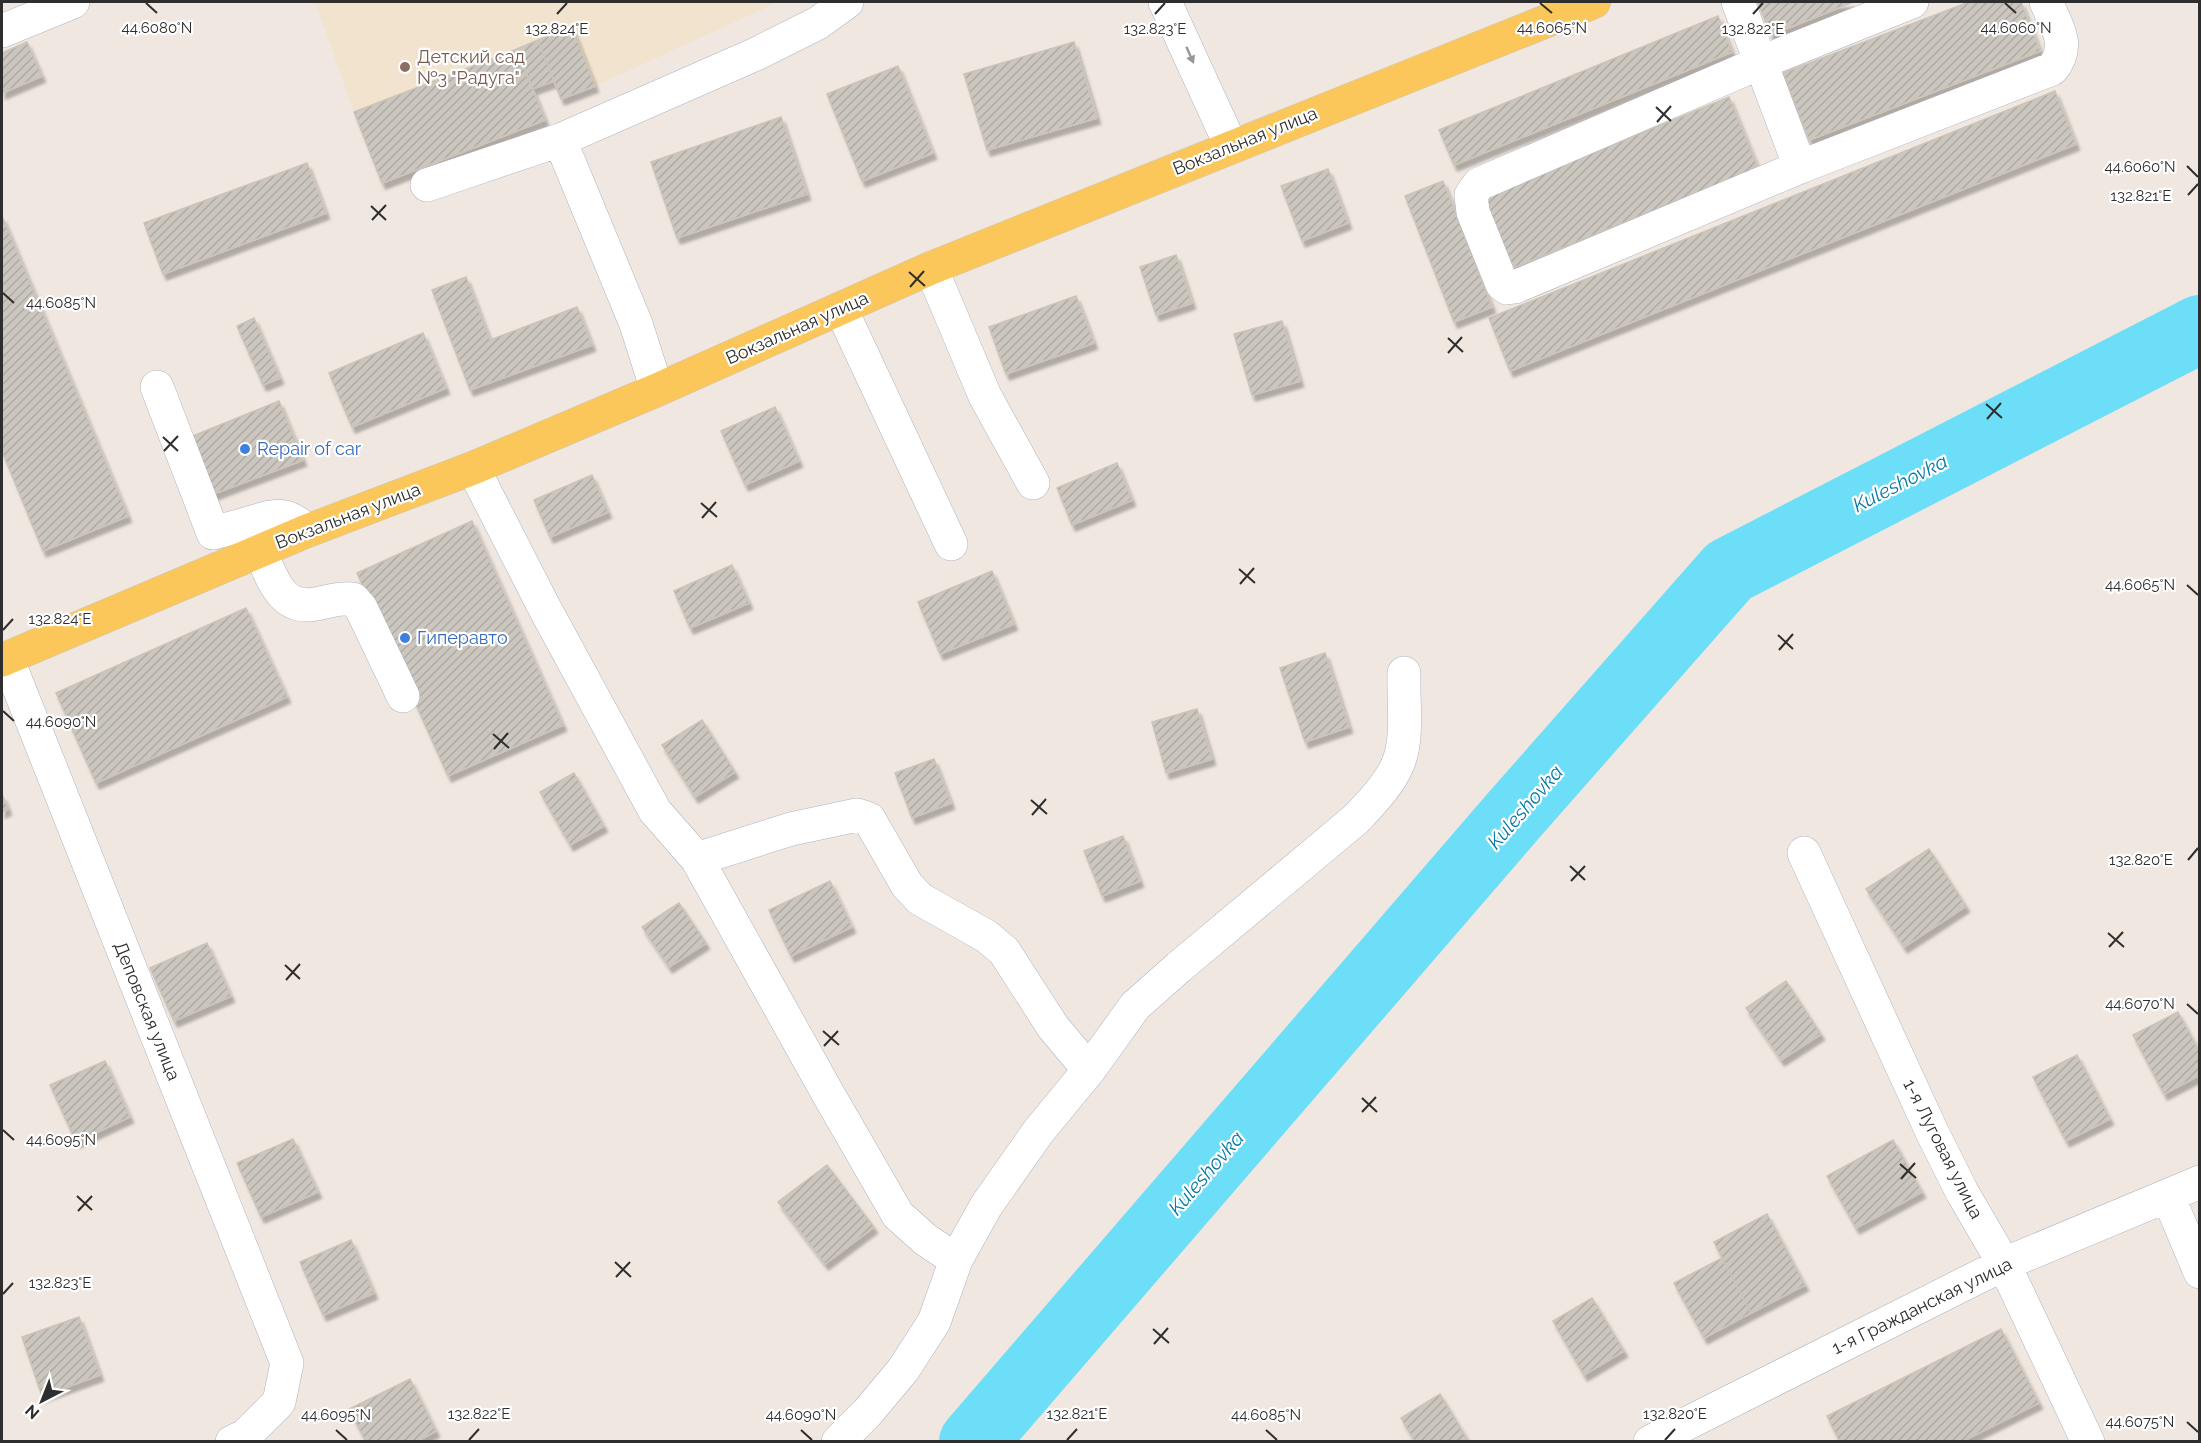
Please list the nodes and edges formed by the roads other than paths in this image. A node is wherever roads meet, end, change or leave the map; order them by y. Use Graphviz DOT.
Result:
graph roads {
  1 [pos="73,2"];
  2 [pos="848,2"];
  3 [pos="1165,2"];
  4 [pos="1594,2"];
  5 [pos="1738,2"];
  6 [pos="1912,2"];
  7 [pos="2046,2"];
  8 [pos="36,8"];
  9 [pos="2,32"];
  10 [pos="1762,62"];
  11 [pos="560,140"];
  12 [pos="1231,146"];
  13 [pos="1800,167"];
  14 [pos="427,185"];
  15 [pos="931,268"];
  16 [pos="841,309"];
  17 [pos="157,387"];
  18 [pos="657,390"];
  19 [pos="473,468"];
  20 [pos="1033,483"];
  21 [pos="307,531"];
  22 [pos="213,533"];
  23 [pos="951,544"];
  24 [pos="260,551"];
  25 [pos="229,565"];
  26 [pos="4,659"];
  27 [pos="1404,673"];
  28 [pos="403,696"];
  29 [pos="1804,854"];
  30 [pos="698,859"];
  31 [pos="1089,1070"];
  32 [pos="2199,1182"];
  33 [pos="2168,1196"];
  34 [pos="956,1260"];
  35 [pos="2004,1264"];
  36 [pos="2199,1272"];
  37 [pos="232,1442"];
  38 [pos="838,1442"];
  39 [pos="1650,1442"];
  40 [pos="2088,1442"];
  1 -- 8 [label="street"];
  2 -- 11 [label="street"];
  3 -- 12 [label="street, one-way"];
  4 -- 12 [label="main road, Вокзальная улица"];
  5 -- 10 [label="street"];
  6 -- 10 [label="street"];
  7 -- 13 [label="street"];
  8 -- 9 [label="street"];
  10 -- 13 [label="street"];
  10 -- 13 [label="street"];
  11 -- 14 [label="street"];
  11 -- 18 [label="street"];
  12 -- 15 [label="main road, Вокзальная улица"];
  15 -- 16 [label="main road, Вокзальная улица"];
  15 -- 20 [label="street"];
  16 -- 18 [label="main road, Вокзальная улица"];
  16 -- 23 [label="street"];
  17 -- 22 [label="street"];
  18 -- 19 [label="main road, Вокзальная улица"];
  19 -- 21 [label="main road, Вокзальная улица"];
  19 -- 30 [label="street"];
  21 -- 22 [label="street"];
  21 -- 24 [label="main road, Вокзальная улица"];
  22 -- 25 [label="street"];
  24 -- 25 [label="main road, Вокзальная улица"];
  24 -- 28 [label="street"];
  25 -- 26 [label="main road, Вокзальная улица"];
  26 -- 37 [label="street, Деповская улица"];
  27 -- 31 [label="street"];
  29 -- 35 [label="street, 1-я Луговая улица"];
  30 -- 31 [label="street"];
  30 -- 34 [label="street"];
  31 -- 34 [label="street"];
  32 -- 33 [label="street, 1-я Гражданская улица"];
  33 -- 35 [label="street, 1-я Гражданская улица"];
  33 -- 36 [label="street"];
  34 -- 38 [label="street"];
  35 -- 39 [label="street, 1-я Гражданская улица"];
  35 -- 40 [label="street, 1-я Луговая улица"];
}
